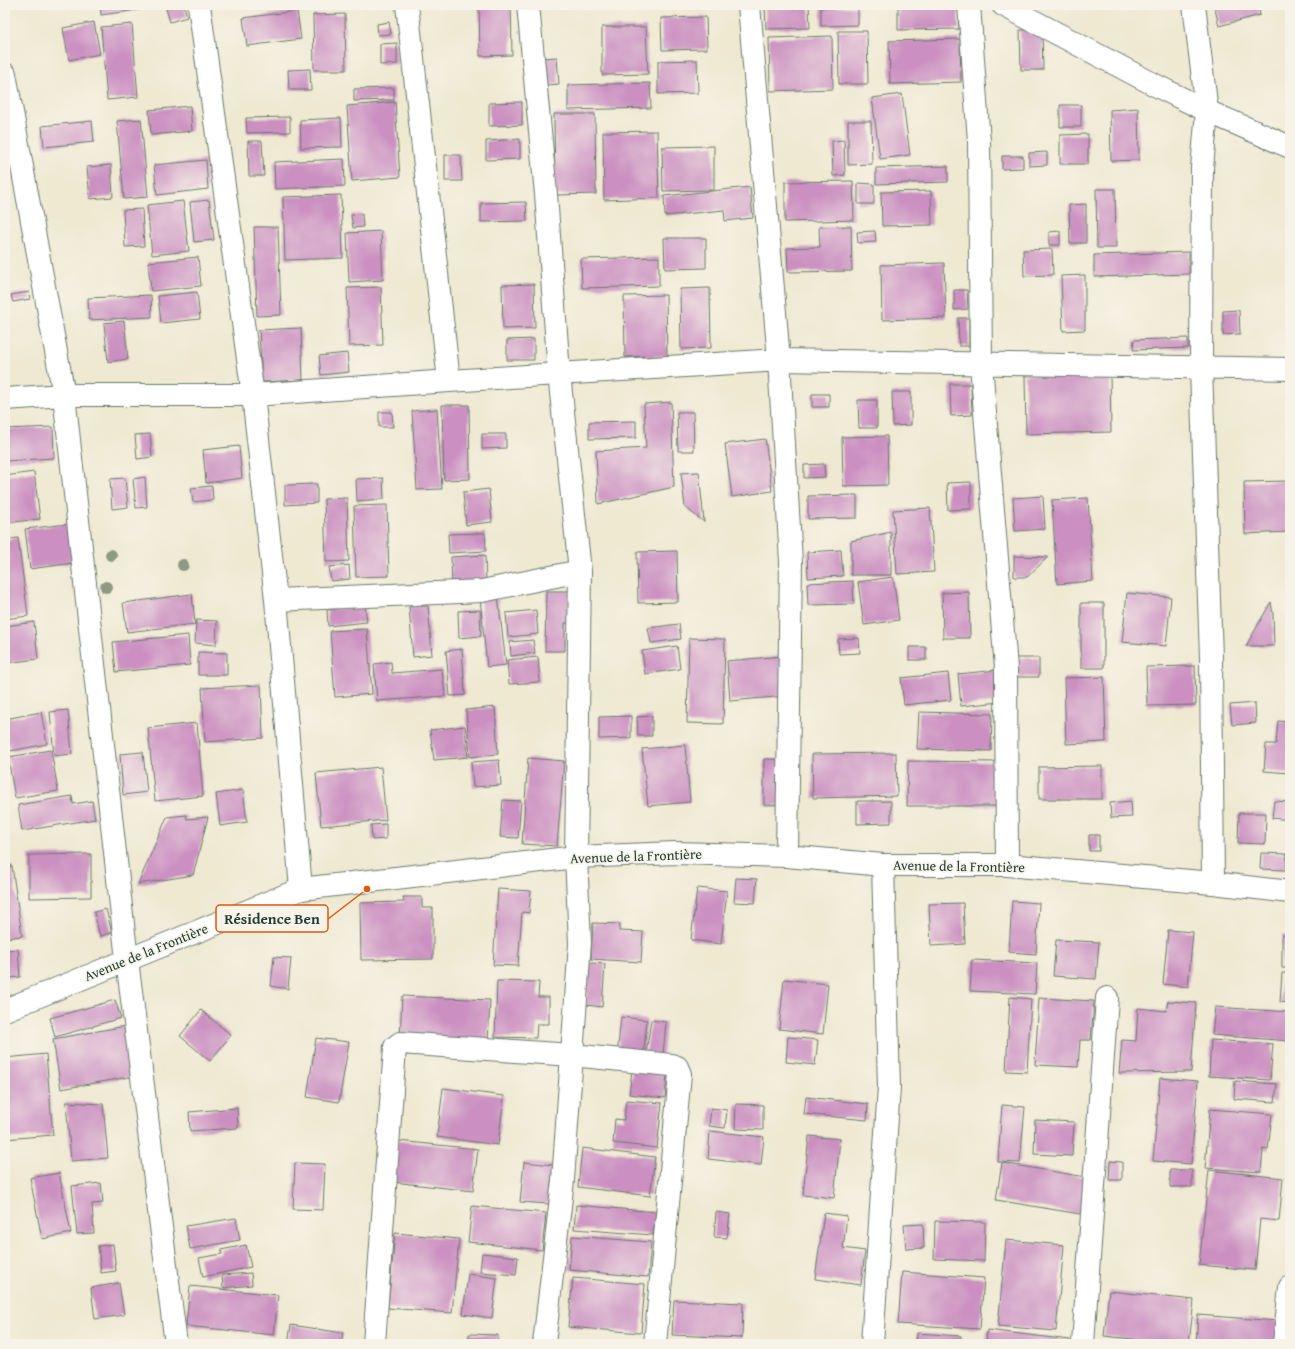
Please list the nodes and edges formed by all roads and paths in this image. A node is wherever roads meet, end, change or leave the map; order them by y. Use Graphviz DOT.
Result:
graph roads {
  1 [pos="198,5"];
  2 [pos="407,5"];
  3 [pos="528,5"];
  4 [pos="749,5"];
  5 [pos="970,5"];
  6 [pos="1003,5"];
  7 [pos="1194,5"];
  8 [pos="5,74"];
  9 [pos="1207,111"];
  10 [pos="1290,147"];
  11 [pos="779,360"];
  12 [pos="981,364"];
  13 [pos="1201,368"];
  14 [pos="1290,369"];
  15 [pos="559,374"];
  16 [pos="449,381"];
  17 [pos="64,395"];
  18 [pos="253,395"];
  19 [pos="5,399"];
  20 [pos="580,571"];
  21 [pos="276,600"];
  22 [pos="787,856"];
  23 [pos="576,858"];
  24 [pos="883,865"];
  25 [pos="1007,865"];
  26 [pos="1213,884"];
  27 [pos="301,889"];
  28 [pos="1290,892"];
  29 [pos="127,960"];
  30 [pos="1107,998"];
  31 [pos="5,1010"];
  32 [pos="572,1055"];
  33 [pos="1290,1287"];
  34 [pos="176,1344"];
  35 [pos="374,1344"];
  36 [pos="544,1344"];
  37 [pos="655,1344"];
  38 [pos="872,1344"];
  39 [pos="1083,1344"];
  40 [pos="1284,1344"];
  1 -- 18 [label="street"];
  2 -- 16 [label="street"];
  3 -- 15 [label="street"];
  4 -- 11 [label="street"];
  5 -- 12 [label="street"];
  6 -- 9 [label="street"];
  7 -- 9 [label="street"];
  8 -- 17 [label="street"];
  9 -- 10 [label="street"];
  9 -- 13 [label="street"];
  11 -- 12 [label="street"];
  11 -- 15 [label="street"];
  11 -- 22 [label="street"];
  12 -- 13 [label="street"];
  12 -- 25 [label="street"];
  13 -- 14 [label="street"];
  13 -- 26 [label="street"];
  15 -- 16 [label="street"];
  15 -- 20 [label="street"];
  16 -- 18 [label="street"];
  17 -- 18 [label="street"];
  17 -- 19 [label="street"];
  17 -- 29 [label="street"];
  18 -- 21 [label="street"];
  20 -- 21 [label="street"];
  20 -- 23 [label="street"];
  21 -- 27 [label="street"];
  22 -- 23 [label="street, Avenue de la Frontière"];
  22 -- 24 [label="street, Avenue de la Frontière"];
  23 -- 27 [label="street, Avenue de la Frontière"];
  23 -- 32 [label="street"];
  24 -- 25 [label="street, Avenue de la Frontière"];
  24 -- 38 [label="street"];
  25 -- 26 [label="street, Avenue de la Frontière"];
  26 -- 28 [label="street, Avenue de la Frontière"];
  27 -- 29 [label="street, Avenue de la Frontière"];
  29 -- 31 [label="street, Avenue de la Frontière"];
  29 -- 34 [label="street"];
  30 -- 39 [label="street"];
  32 -- 35 [label="street"];
  32 -- 36 [label="street"];
  32 -- 37 [label="street"];
  33 -- 40 [label="street"];
}
